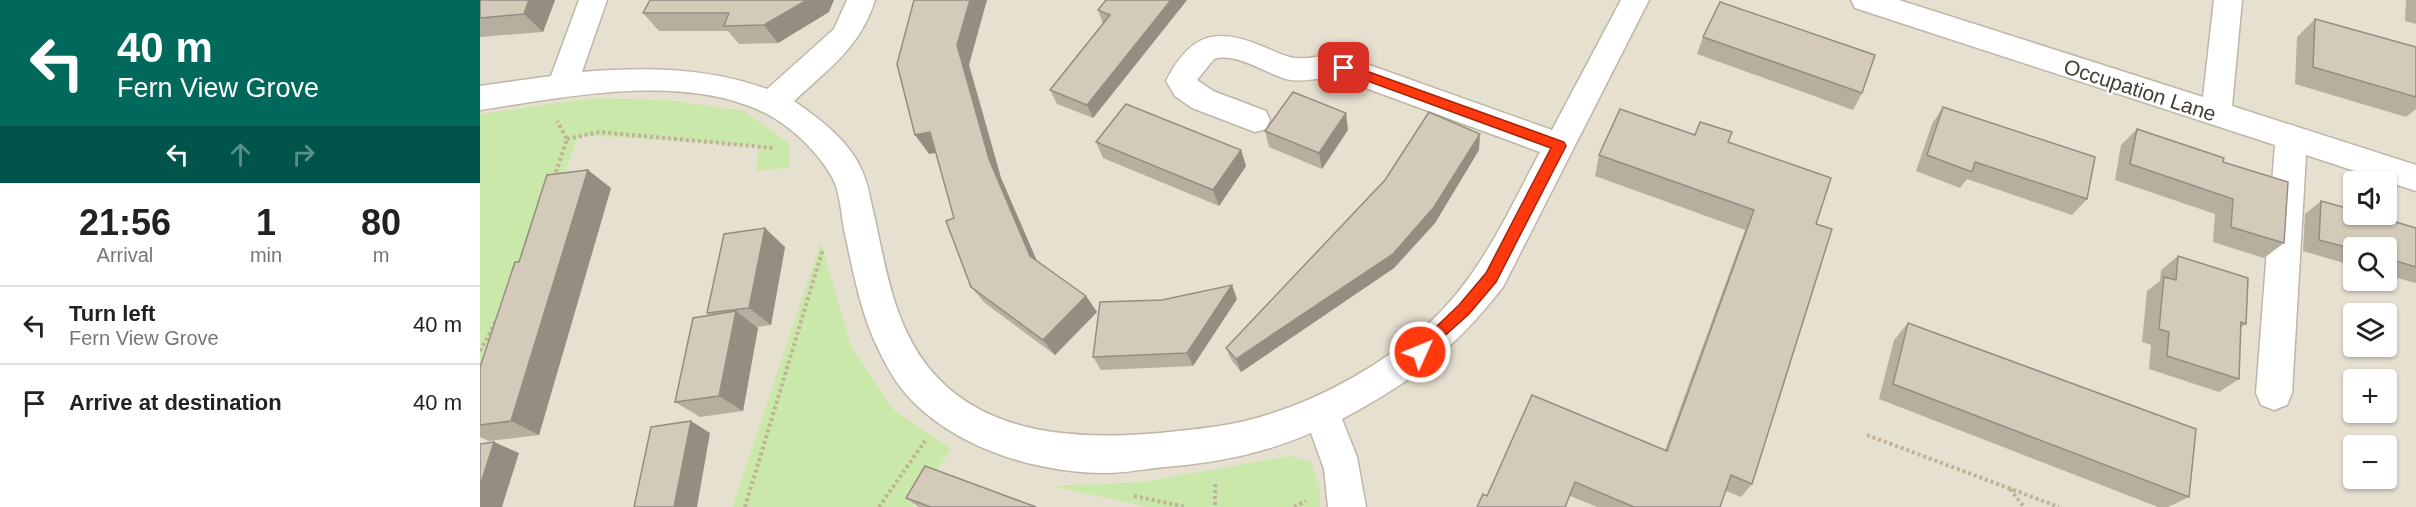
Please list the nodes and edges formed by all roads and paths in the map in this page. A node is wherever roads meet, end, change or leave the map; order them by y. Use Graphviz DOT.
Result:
graph roads {
  1 [pos="593,0"];
  2 [pos="861,0"];
  3 [pos="1635,0"];
  4 [pos="1866,0"];
  5 [pos="2228,0"];
  6 [pos="562,86"];
  7 [pos="480,98"];
  8 [pos="774,101"];
  9 [pos="2216,115"];
  10 [pos="1255,120"];
  11 [pos="567,139"];
  12 [pos="2291,139"];
  13 [pos="1559,146"];
  14 [pos="835,151"];
  15 [pos="2416,178"];
  16 [pos="552,182"];
  17 [pos="824,247"];
  18 [pos="497,320"];
  19 [pos="480,351"];
  20 [pos="2274,393"];
  21 [pos="947,408"];
  22 [pos="1319,412"];
  23 [pos="1867,435"];
  24 [pos="2008,487"];
  25 [pos="745,507"];
  26 [pos="879,507"];
  27 [pos="1347,507"];
  28 [pos="2024,507"];
  29 [pos="2059,507"];
  1 -- 6 [label="street"];
  2 -- 8 [label="street"];
  3 -- 13 [label="street"];
  4 -- 9 [label="street, Occupation Lane"];
  5 -- 9 [label="street"];
  6 -- 7 [label="street"];
  6 -- 8 [label="street"];
  6 -- 11 [label="path"];
  8 -- 14 [label="street"];
  9 -- 12 [label="street, Occupation Lane"];
  10 -- 13 [label="street"];
  11 -- 14 [label="path"];
  11 -- 16 [label="path"];
  12 -- 15 [label="street, Occupation Lane"];
  12 -- 20 [label="street"];
  13 -- 22 [label="street"];
  14 -- 21 [label="street"];
  17 -- 25 [label="path"];
  18 -- 19 [label="path"];
  21 -- 22 [label="street"];
  21 -- 26 [label="path"];
  22 -- 27 [label="street"];
  23 -- 24 [label="path"];
  24 -- 28 [label="path"];
  24 -- 29 [label="path"];
}
